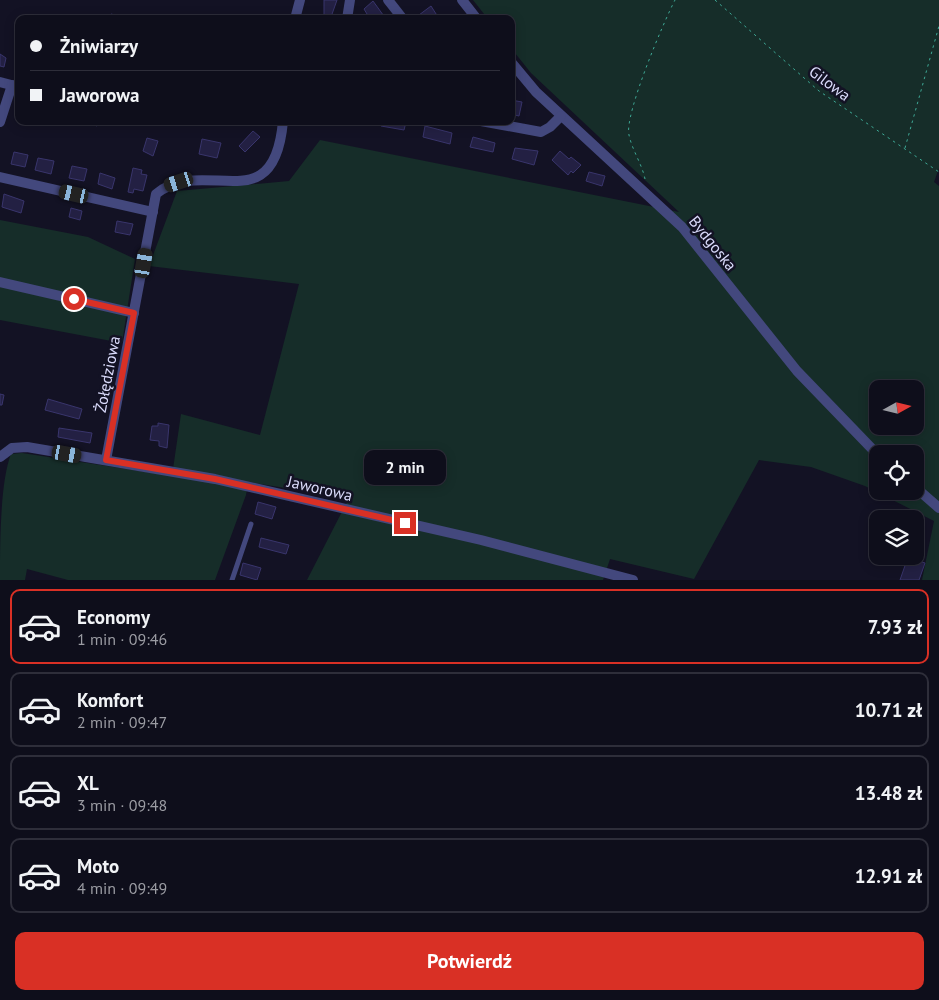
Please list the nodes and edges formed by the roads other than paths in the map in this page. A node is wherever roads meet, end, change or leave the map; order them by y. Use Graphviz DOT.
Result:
graph roads {
  1 [pos="300,0"];
  2 [pos="350,0"];
  3 [pos="388,0"];
  4 [pos="462,0"];
  5 [pos="296,15"];
  6 [pos="348,15"];
  7 [pos="400,15"];
  8 [pos="474,15"];
  9 [pos="515,67"];
  10 [pos="0,82"];
  11 [pos="15,86"];
  12 [pos="561,116"];
  13 [pos="0,122"];
  14 [pos="282,125"];
  15 [pos="503,125"];
  16 [pos="0,177"];
  17 [pos="153,212"];
  18 [pos="0,282"];
  19 [pos="134,313"];
  20 [pos="869,446"];
  21 [pos="0,457"];
  22 [pos="106,460"];
  23 [pos="924,495"];
  24 [pos="939,508"];
  25 [pos="251,524"];
  26 [pos="232,580"];
  27 [pos="633,580"];
  1 -- 5 [label="street"];
  2 -- 6 [label="street"];
  3 -- 7 [label="street"];
  4 -- 8 [label="street"];
  9 -- 12 [label="street, Bydgoska"];
  10 -- 11 [label="street"];
  11 -- 13 [label="street"];
  12 -- 15 [label="street"];
  12 -- 20 [label="street, Bydgoska"];
  14 -- 17 [label="street, Żołędziowa"];
  16 -- 17 [label="street"];
  17 -- 19 [label="street, Żołędziowa"];
  18 -- 19 [label="street"];
  19 -- 22 [label="street, Żołędziowa"];
  21 -- 22 [label="street, Jaworowa"];
  22 -- 27 [label="street, Jaworowa"];
  23 -- 24 [label="street"];
  25 -- 26 [label="lane"];
}
